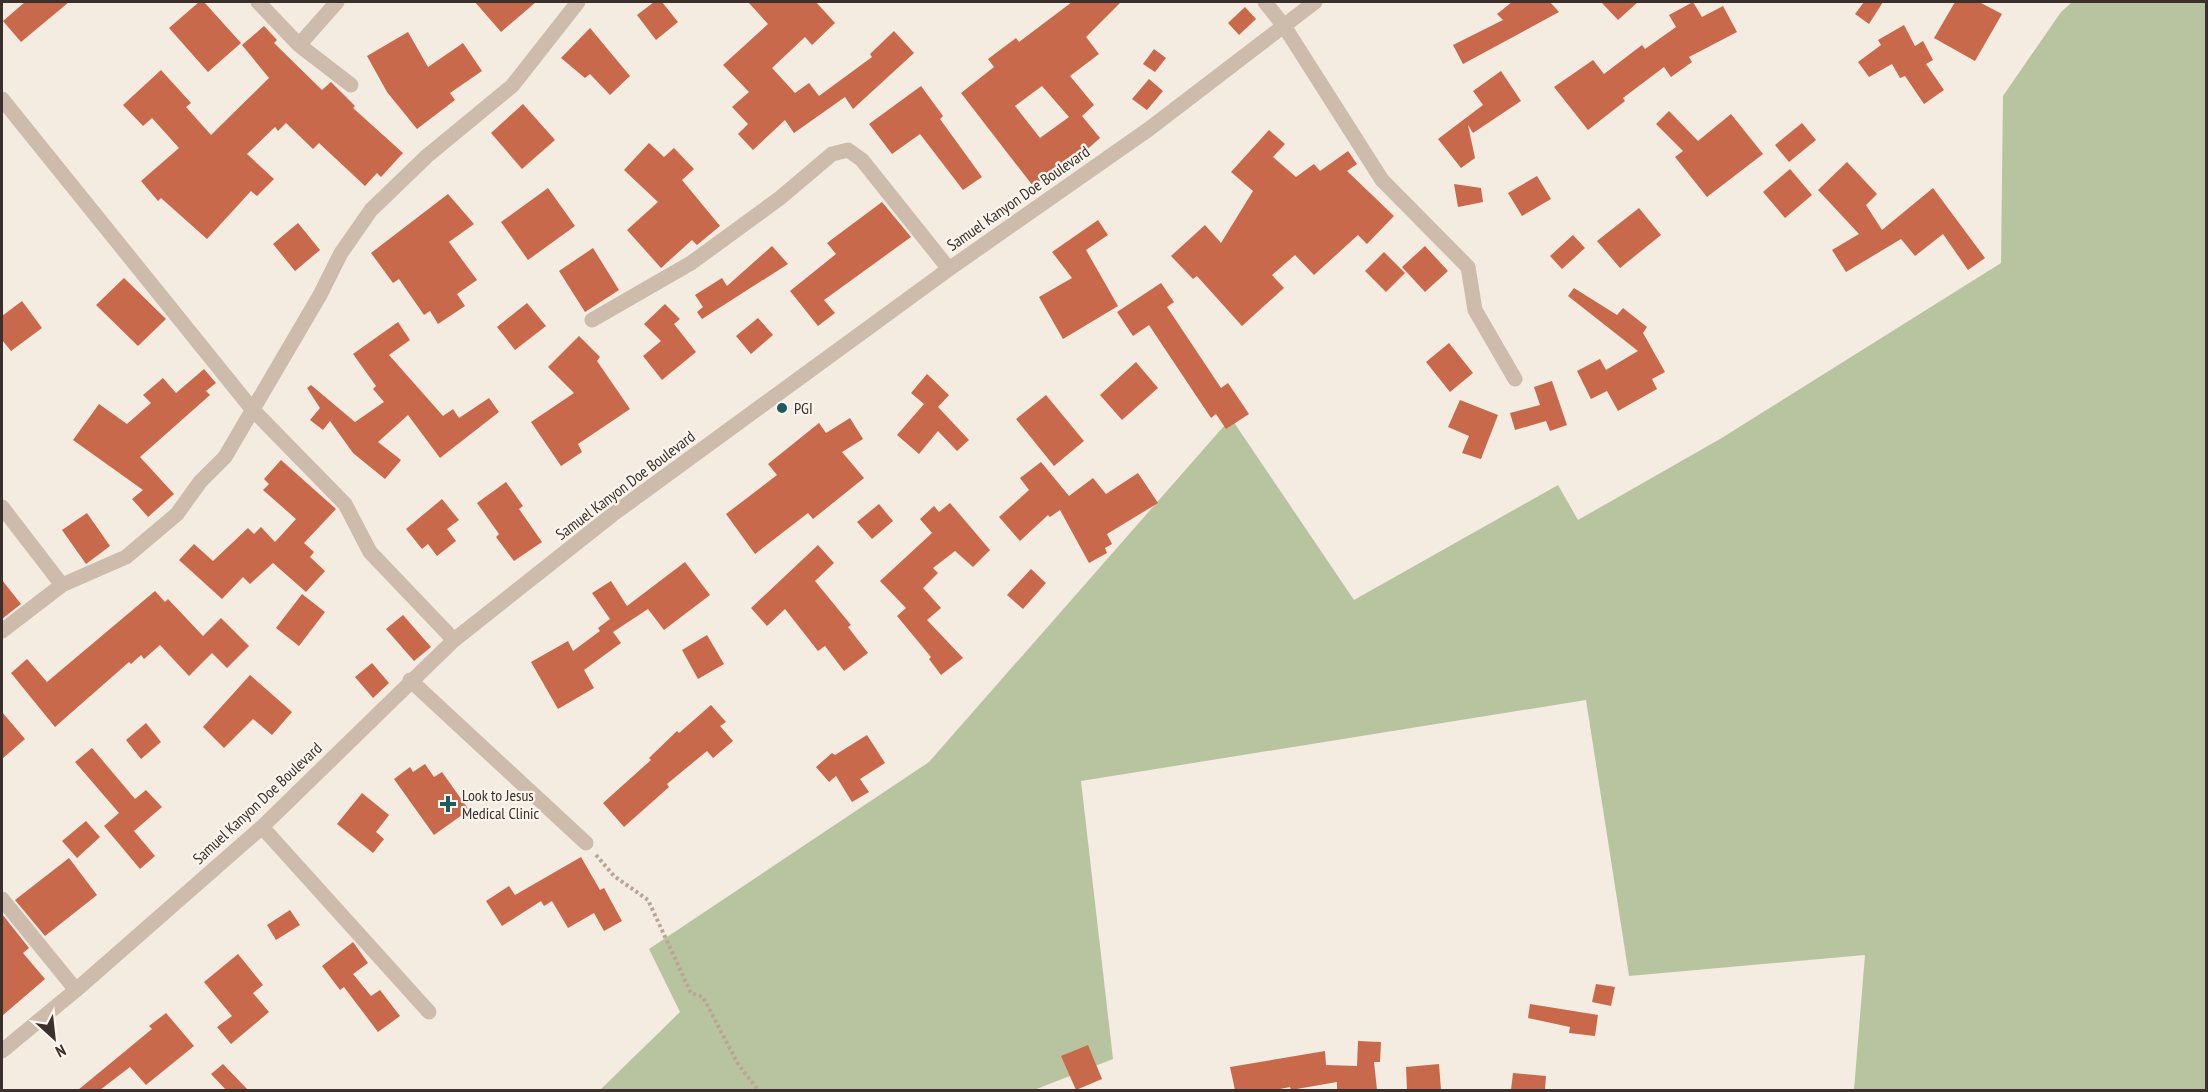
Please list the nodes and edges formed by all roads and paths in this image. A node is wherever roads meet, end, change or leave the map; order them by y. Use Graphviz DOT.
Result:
graph roads {
  1 [pos="258,2"];
  2 [pos="337,2"];
  3 [pos="578,2"];
  4 [pos="1265,2"];
  5 [pos="1315,2"];
  6 [pos="1284,26"];
  7 [pos="299,45"];
  8 [pos="351,85"];
  9 [pos="2,99"];
  10 [pos="949,269"];
  11 [pos="592,320"];
  12 [pos="1515,379"];
  13 [pos="252,409"];
  14 [pos="2,507"];
  15 [pos="62,585"];
  16 [pos="2,631"];
  17 [pos="453,640"];
  18 [pos="410,680"];
  19 [pos="262,827"];
  20 [pos="586,843"];
  21 [pos="2,899"];
  22 [pos="75,990"];
  23 [pos="429,1012"];
  24 [pos="2,1051"];
  25 [pos="758,1090"];
  1 -- 7 [label="street"];
  2 -- 7 [label="street"];
  3 -- 13 [label="street"];
  4 -- 6 [label="street"];
  5 -- 6 [label="street, Samuel Kanyon Doe Boulevard"];
  6 -- 10 [label="street, Samuel Kanyon Doe Boulevard"];
  6 -- 12 [label="street"];
  7 -- 8 [label="street"];
  9 -- 13 [label="street"];
  10 -- 11 [label="street"];
  10 -- 17 [label="street, Samuel Kanyon Doe Boulevard"];
  13 -- 15 [label="street"];
  13 -- 17 [label="street"];
  14 -- 15 [label="street"];
  15 -- 16 [label="street"];
  17 -- 18 [label="street, Samuel Kanyon Doe Boulevard"];
  18 -- 19 [label="street, Samuel Kanyon Doe Boulevard"];
  18 -- 20 [label="street"];
  19 -- 22 [label="street, Samuel Kanyon Doe Boulevard"];
  19 -- 23 [label="street"];
  20 -- 25 [label="path"];
  21 -- 22 [label="street"];
  22 -- 24 [label="street, Samuel Kanyon Doe Boulevard"];
}
